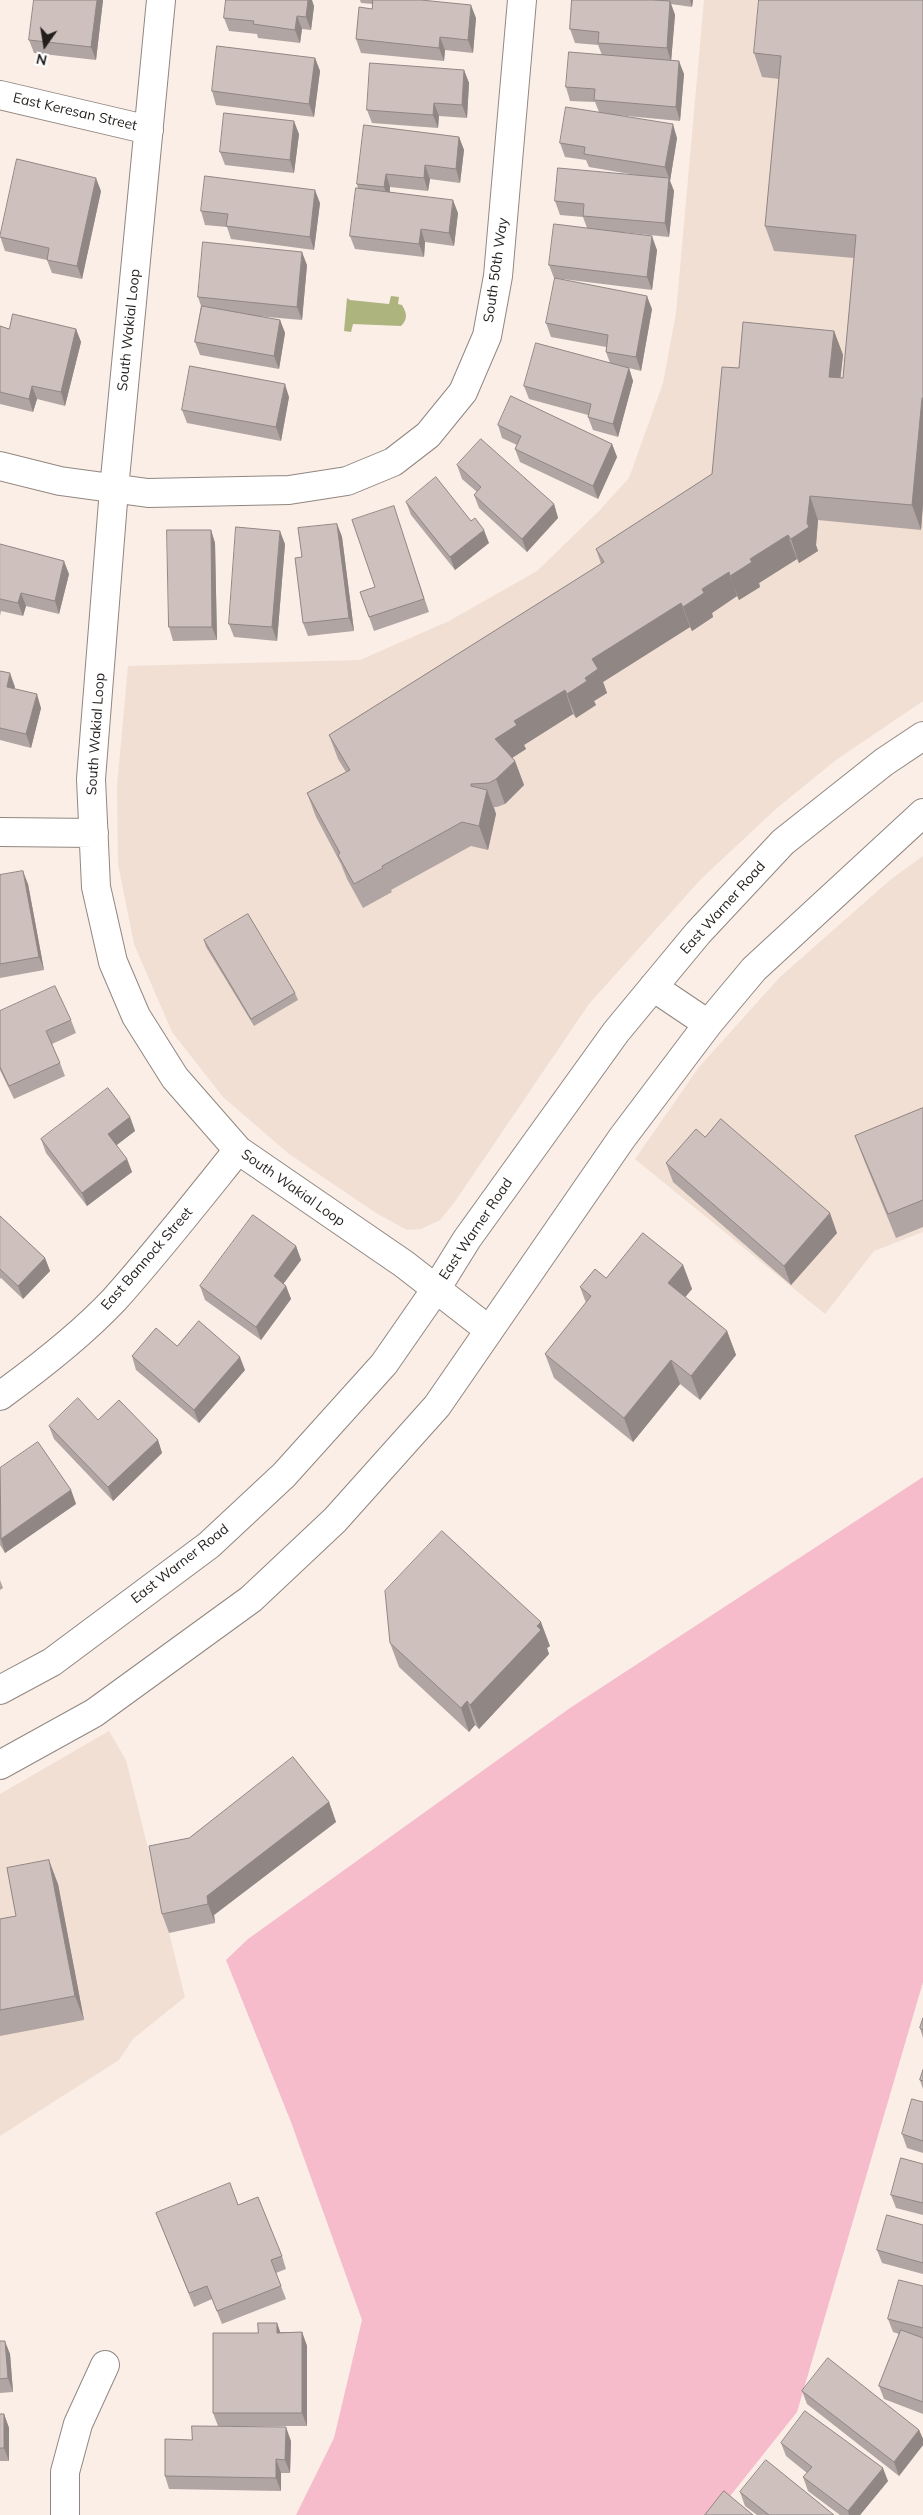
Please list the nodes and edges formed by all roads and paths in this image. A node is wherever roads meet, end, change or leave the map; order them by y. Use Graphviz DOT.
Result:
graph roads {
  1 [pos="161,0"];
  2 [pos="522,0"];
  3 [pos="0,95"];
  4 [pos="150,130"];
  5 [pos="0,466"];
  6 [pos="114,489"];
  7 [pos="923,736"];
  8 [pos="923,813"];
  9 [pos="0,832"];
  10 [pos="94,833"];
  11 [pos="653,987"];
  12 [pos="708,1024"];
  13 [pos="238,1150"];
  14 [pos="436,1289"];
  15 [pos="489,1330"];
  16 [pos="0,1396"];
  17 [pos="0,1690"];
  18 [pos="0,1765"];
  19 [pos="105,2366"];
  20 [pos="65,2515"];
  1 -- 4 [label="street, South Wakial Loop"];
  2 -- 6 [label="street, South 50th Way"];
  3 -- 4 [label="street, East Keresan Street"];
  4 -- 6 [label="street, South Wakial Loop"];
  5 -- 6 [label="street, South 50th Way"];
  6 -- 10 [label="street, South Wakial Loop"];
  7 -- 11 [label="street, East Warner Road"];
  8 -- 12 [label="street"];
  9 -- 10 [label="street"];
  10 -- 13 [label="street, South Wakial Loop"];
  11 -- 12 [label="street"];
  11 -- 14 [label="street, East Warner Road"];
  12 -- 15 [label="street"];
  13 -- 14 [label="street, South Wakial Loop"];
  13 -- 16 [label="street, East Bannock Street"];
  14 -- 15 [label="street, South Wakial Loop"];
  14 -- 17 [label="street, East Warner Road"];
  15 -- 18 [label="street"];
  19 -- 20 [label="street"];
}
